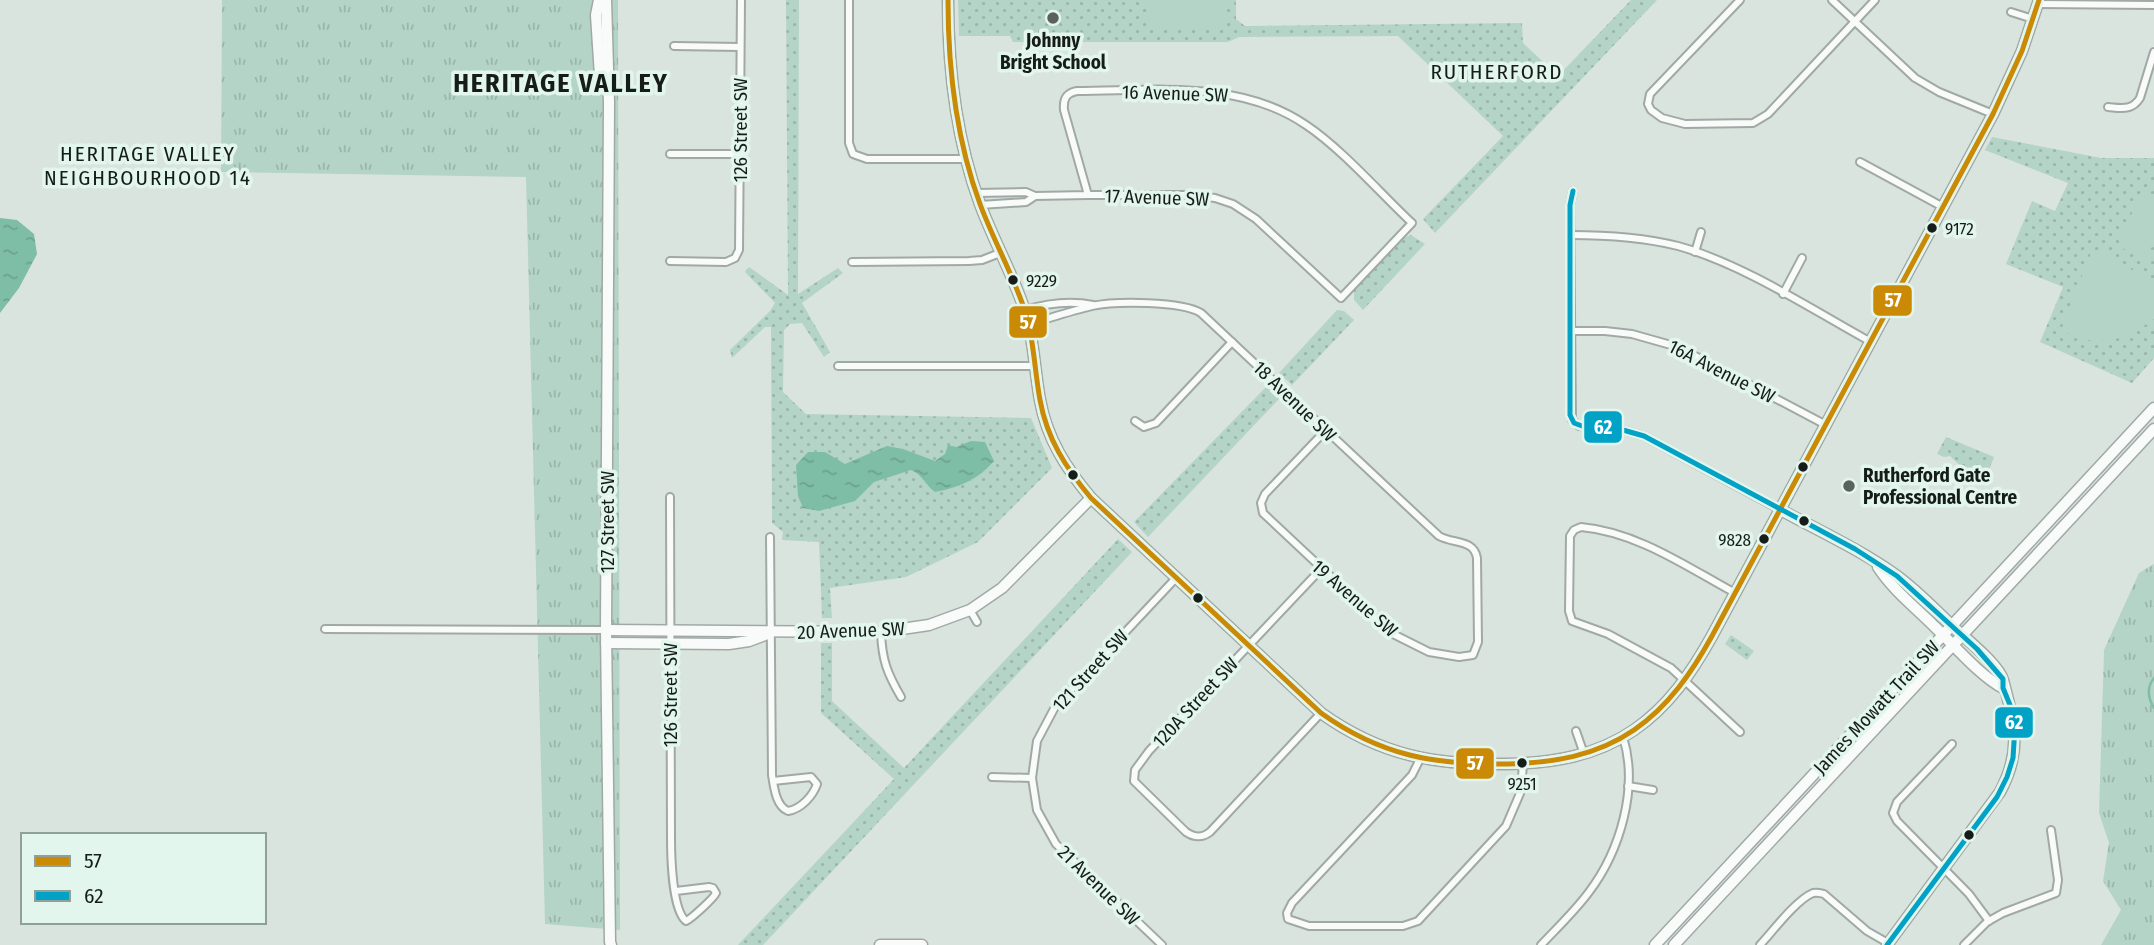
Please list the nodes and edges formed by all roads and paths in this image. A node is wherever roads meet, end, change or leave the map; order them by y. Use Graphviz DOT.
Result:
graph roads {
  1 [pos="599,0"];
  2 [pos="606,0"];
  3 [pos="741,0"];
  4 [pos="849,0"];
  5 [pos="948,0"];
  6 [pos="1740,0"];
  7 [pos="1832,0"];
  8 [pos="1875,0"];
  9 [pos="2038,2"];
  10 [pos="2154,5"];
  11 [pos="2011,12"];
  12 [pos="2033,19"];
  13 [pos="1854,21"];
  14 [pos="674,46"];
  15 [pos="740,47"];
  16 [pos="2154,52"];
  17 [pos="609,103"];
  18 [pos="2108,107"];
  19 [pos="1993,114"];
  20 [pos="670,154"];
  21 [pos="740,154"];
  22 [pos="966,159"];
  23 [pos="1860,162"];
  24 [pos="1573,191"];
  25 [pos="976,193"];
  26 [pos="1088,195"];
  27 [pos="1035,196"];
  28 [pos="980,205"];
  29 [pos="1943,207"];
  30 [pos="1701,232"];
  31 [pos="1570,235"];
  32 [pos="1695,252"];
  33 [pos="1000,253"];
  34 [pos="1802,258"];
  35 [pos="670,261"];
  36 [pos="852,262"];
  37 [pos="1783,294"];
  38 [pos="1340,298"];
  39 [pos="1095,306"];
  40 [pos="1025,310"];
  41 [pos="1028,324"];
  42 [pos="1570,331"];
  43 [pos="1232,342"];
  44 [pos="1871,342"];
  45 [pos="838,366"];
  46 [pos="1035,366"];
  47 [pos="2154,408"];
  48 [pos="1135,421"];
  49 [pos="1826,425"];
  50 [pos="2154,429"];
  51 [pos="1326,430"];
  52 [pos="670,498"];
  53 [pos="1091,498"];
  54 [pos="1781,510"];
  55 [pos="770,537"];
  56 [pos="1876,563"];
  57 [pos="1321,569"];
  58 [pos="1176,578"];
  59 [pos="1735,593"];
  60 [pos="970,610"];
  61 [pos="977,622"];
  62 [pos="1951,625"];
  63 [pos="325,629"];
  64 [pos="606,630"];
  65 [pos="670,630"];
  66 [pos="881,632"];
  67 [pos="770,633"];
  68 [pos="1943,635"];
  69 [pos="1962,635"];
  70 [pos="606,643"];
  71 [pos="670,643"];
  72 [pos="1953,645"];
  73 [pos="1248,646"];
  74 [pos="1470,656"];
  75 [pos="1685,680"];
  76 [pos="2003,688"];
  77 [pos="901,697"];
  78 [pos="1321,713"];
  79 [pos="1576,731"];
  80 [pos="1740,732"];
  81 [pos="1623,737"];
  82 [pos="1952,744"];
  83 [pos="1584,754"];
  84 [pos="1420,759"];
  85 [pos="1523,763"];
  86 [pos="992,777"];
  87 [pos="1032,778"];
  88 [pos="773,781"];
  89 [pos="1628,786"];
  90 [pos="1653,790"];
  91 [pos="2052,830"];
  92 [pos="1942,868"];
  93 [pos="676,891"];
  94 [pos="1989,921"];
  95 [pos="610,943"];
  96 [pos="1887,944"];
  97 [pos="880,945"];
  98 [pos="922,945"];
  99 [pos="1162,945"];
  100 [pos="1541,945"];
  101 [pos="1655,945"];
  102 [pos="1674,945"];
  103 [pos="1760,945"];
  104 [pos="1964,945"];
  1 -- 17 [label="street, 127 Street SW"];
  2 -- 17 [label="street, 127 Street SW"];
  3 -- 15 [label="street, 126 Street SW"];
  4 -- 22 [label="street"];
  5 -- 22 [label="street"];
  6 -- 13 [label="street"];
  7 -- 13 [label="street"];
  8 -- 13 [label="street"];
  9 -- 10 [label="street"];
  9 -- 12 [label="street"];
  11 -- 12 [label="street"];
  12 -- 19 [label="street"];
  13 -- 19 [label="street"];
  14 -- 15 [label="street"];
  15 -- 21 [label="street, 126 Street SW"];
  16 -- 18 [label="street"];
  17 -- 64 [label="street, 127 Street SW"];
  19 -- 29 [label="street"];
  20 -- 21 [label="street"];
  21 -- 35 [label="street, 126 Street SW"];
  22 -- 25 [label="street"];
  23 -- 29 [label="street"];
  24 -- 31 [label="street"];
  25 -- 27 [label="street"];
  25 -- 28 [label="street"];
  26 -- 27 [label="street, 17 Avenue SW"];
  26 -- 38 [label="street, 17 Avenue SW"];
  26 -- 38 [label="street, 16 Avenue SW"];
  27 -- 28 [label="street, 17 Avenue SW"];
  28 -- 33 [label="street"];
  29 -- 44 [label="street"];
  30 -- 32 [label="street"];
  31 -- 32 [label="street"];
  31 -- 42 [label="street"];
  32 -- 37 [label="street"];
  33 -- 36 [label="street"];
  33 -- 40 [label="street"];
  34 -- 37 [label="street"];
  37 -- 44 [label="street"];
  39 -- 40 [label="street, 18 Avenue SW"];
  39 -- 41 [label="street, 18 Avenue SW"];
  39 -- 43 [label="street, 18 Avenue SW"];
  40 -- 41 [label="street"];
  41 -- 46 [label="street"];
  42 -- 49 [label="street, 16A Avenue SW"];
  42 -- 54 [label="street"];
  43 -- 48 [label="street"];
  43 -- 51 [label="street, 18 Avenue SW"];
  44 -- 49 [label="street"];
  45 -- 46 [label="street"];
  46 -- 53 [label="street"];
  47 -- 62 [label="street, James Mowatt Trail SW"];
  49 -- 54 [label="street"];
  50 -- 69 [label="street, James Mowatt Trail SW"];
  51 -- 57 [label="street, 19 Avenue SW"];
  51 -- 74 [label="street, 18 Avenue SW"];
  52 -- 65 [label="street, 126 Street SW"];
  53 -- 58 [label="street"];
  53 -- 60 [label="street, 20 Avenue SW"];
  54 -- 56 [label="street"];
  54 -- 59 [label="street"];
  55 -- 67 [label="street"];
  56 -- 62 [label="street"];
  56 -- 68 [label="street"];
  57 -- 73 [label="street, 120A Street SW"];
  57 -- 74 [label="street, 19 Avenue SW"];
  58 -- 73 [label="street"];
  58 -- 87 [label="street, 121 Street SW"];
  59 -- 75 [label="street"];
  59 -- 75 [label="street"];
  60 -- 61 [label="street"];
  60 -- 66 [label="street, 20 Avenue SW"];
  62 -- 68 [label="street, James Mowatt Trail SW"];
  62 -- 69 [label="street"];
  63 -- 64 [label="street"];
  64 -- 65 [label="street, 20 Avenue SW"];
  64 -- 70 [label="street, 127 Street SW"];
  65 -- 67 [label="street, 20 Avenue SW"];
  65 -- 71 [label="street, 126 Street SW"];
  66 -- 67 [label="street, 20 Avenue SW"];
  66 -- 77 [label="street"];
  67 -- 71 [label="street, 20 Avenue SW"];
  67 -- 88 [label="street"];
  68 -- 72 [label="street"];
  68 -- 101 [label="street, James Mowatt Trail SW"];
  69 -- 72 [label="street, James Mowatt Trail SW"];
  69 -- 76 [label="street"];
  70 -- 71 [label="street, 20 Avenue SW"];
  70 -- 95 [label="street, 127 Street SW"];
  71 -- 93 [label="street, 126 Street SW"];
  72 -- 76 [label="street"];
  72 -- 102 [label="street, James Mowatt Trail SW"];
  73 -- 78 [label="street"];
  73 -- 78 [label="street, 120A Street SW"];
  75 -- 80 [label="street"];
  75 -- 81 [label="street"];
  76 -- 92 [label="street"];
  78 -- 84 [label="street"];
  79 -- 83 [label="street"];
  81 -- 83 [label="street"];
  81 -- 89 [label="street"];
  82 -- 92 [label="street"];
  83 -- 85 [label="street"];
  84 -- 85 [label="street"];
  84 -- 85 [label="street"];
  86 -- 87 [label="street"];
  87 -- 99 [label="street, 21 Avenue SW"];
  88 -- 88 [label="street"];
  89 -- 90 [label="street"];
  89 -- 100 [label="street"];
  91 -- 94 [label="street"];
  92 -- 94 [label="street"];
  92 -- 96 [label="street"];
  93 -- 93 [label="street, 126 Street SW"];
  94 -- 104 [label="street"];
  96 -- 103 [label="street"];
  97 -- 98 [label="street"];
}
